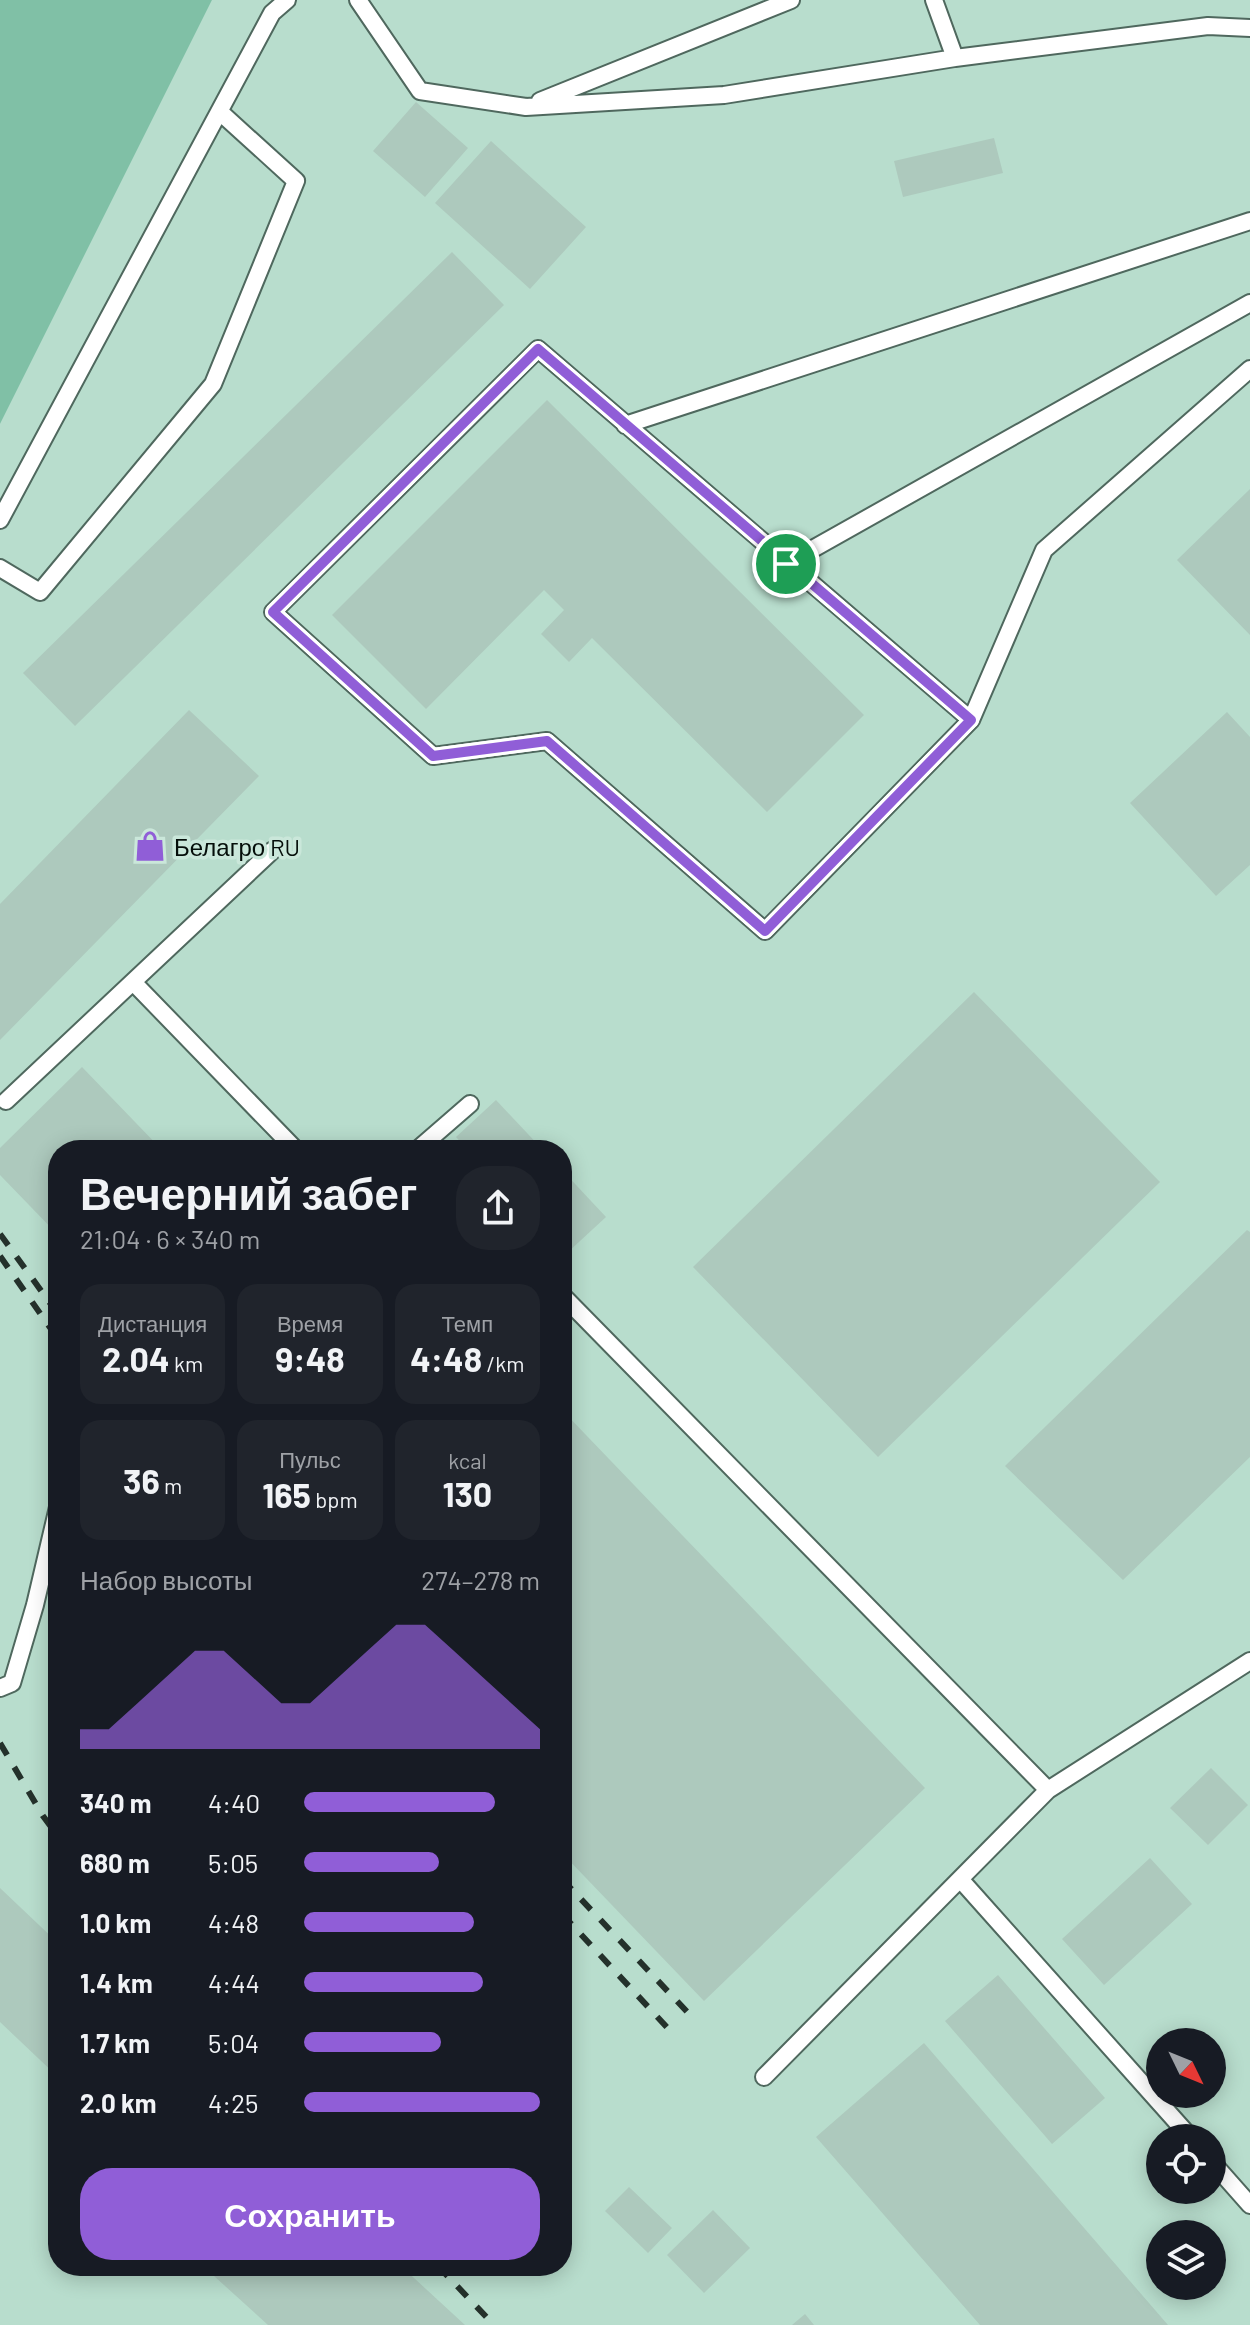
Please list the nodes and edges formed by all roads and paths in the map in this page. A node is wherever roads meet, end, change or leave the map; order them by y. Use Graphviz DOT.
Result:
graph roads {
  1 [pos="287,0"];
  2 [pos="358,0"];
  3 [pos="791,0"];
  4 [pos="934,0"];
  5 [pos="1250,28"];
  6 [pos="955,58"];
  7 [pos="526,107"];
  8 [pos="220,112"];
  9 [pos="1250,221"];
  10 [pos="1250,303"];
  11 [pos="1250,369"];
  12 [pos="625,425"];
  13 [pos="0,520"];
  14 [pos="786,564"];
  15 [pos="0,568"];
  16 [pos="971,720"];
  17 [pos="273,850"];
  18 [pos="133,982"];
  19 [pos="6,1101"];
  20 [pos="470,1104"];
  21 [pos="286,1140"];
  22 [pos="430,1140"];
  23 [pos="572,1305"];
  24 [pos="48,1550"];
  25 [pos="1250,1661"];
  26 [pos="0,1688"];
  27 [pos="1048,1790"];
  28 [pos="960,1879"];
  29 [pos="764,2077"];
  30 [pos="1179,2124"];
  31 [pos="1226,2178"];
  32 [pos="1250,2205"];
  1 -- 8 [label="lane"];
  2 -- 7 [label="lane"];
  3 -- 7 [label="lane"];
  4 -- 6 [label="lane"];
  5 -- 6 [label="lane"];
  6 -- 7 [label="lane"];
  8 -- 13 [label="lane"];
  8 -- 15 [label="lane"];
  9 -- 12 [label="lane"];
  10 -- 14 [label="lane"];
  11 -- 16 [label="lane"];
  12 -- 14 [label="lane"];
  12 -- 16 [label="lane"];
  14 -- 16 [label="lane"];
  17 -- 18 [label="lane"];
  18 -- 19 [label="lane"];
  18 -- 21 [label="lane"];
  20 -- 22 [label="lane"];
  23 -- 27 [label="lane"];
  24 -- 26 [label="lane"];
  25 -- 27 [label="lane"];
  27 -- 28 [label="lane"];
  28 -- 29 [label="lane"];
  28 -- 30 [label="lane"];
  31 -- 32 [label="lane"];
}
